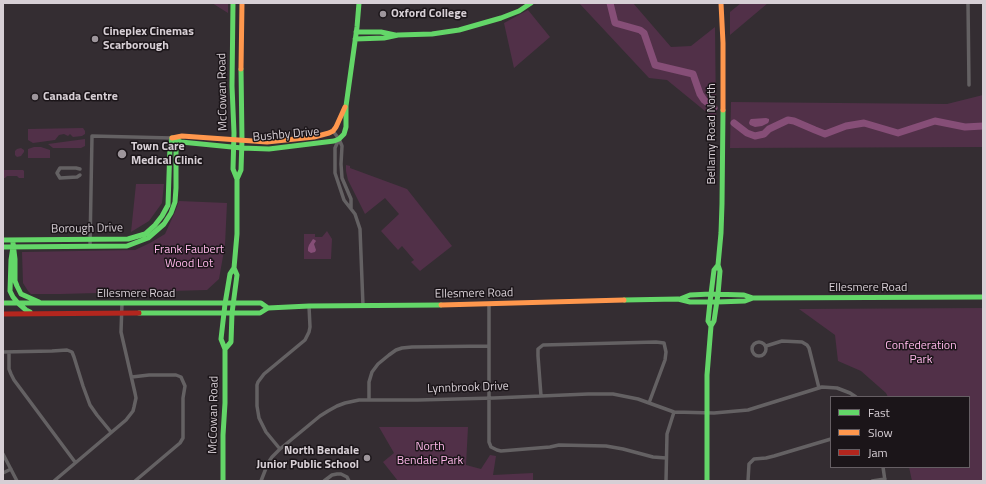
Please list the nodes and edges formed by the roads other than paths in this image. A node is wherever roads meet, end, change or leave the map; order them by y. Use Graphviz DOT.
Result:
graph roads {
  1 [pos="232,3"];
  2 [pos="242,3"];
  3 [pos="359,3"];
  4 [pos="531,3"];
  5 [pos="721,3"];
  6 [pos="968,3"];
  7 [pos="356,32"];
  8 [pos="398,35"];
  9 [pos="355,39"];
  10 [pos="969,85"];
  11 [pos="346,106"];
  12 [pos="333,131"];
  13 [pos="311,137"];
  14 [pos="172,138"];
  15 [pos="339,139"];
  16 [pos="234,140"];
  17 [pos="242,140"];
  18 [pos="276,141"];
  19 [pos="312,144"];
  20 [pos="233,147"];
  21 [pos="242,148"];
  22 [pos="277,148"];
  23 [pos="80,169"];
  24 [pos="80,175"];
  25 [pos="237,179"];
  26 [pos="351,208"];
  27 [pos="90,239"];
  28 [pos="3,240"];
  29 [pos="13,240"];
  30 [pos="3,246"];
  31 [pos="13,246"];
  32 [pos="90,246"];
  33 [pos="718,265"];
  34 [pos="234,268"];
  35 [pos="711,294"];
  36 [pos="718,294"];
  37 [pos="753,298"];
  38 [pos="983,298"];
  39 [pos="680,299"];
  40 [pos="710,302"];
  41 [pos="717,302"];
  42 [pos="3,303"];
  43 [pos="42,303"];
  44 [pos="122,303"];
  45 [pos="234,303"];
  46 [pos="18,304"];
  47 [pos="225,304"];
  48 [pos="489,304"];
  49 [pos="309,306"];
  50 [pos="363,306"];
  51 [pos="268,308"];
  52 [pos="33,313"];
  53 [pos="121,313"];
  54 [pos="224,313"];
  55 [pos="232,313"];
  56 [pos="3,314"];
  57 [pos="712,326"];
  58 [pos="489,346"];
  59 [pos="766,346"];
  60 [pos="225,349"];
  61 [pos="3,352"];
  62 [pos="9,352"];
  63 [pos="132,377"];
  64 [pos="818,388"];
  65 [pos="541,396"];
  66 [pos="854,396"];
  67 [pos="489,398"];
  68 [pos="369,400"];
  69 [pos="648,403"];
  70 [pos="674,412"];
  71 [pos="707,413"];
  72 [pos="111,432"];
  73 [pos="830,439"];
  74 [pos="280,449"];
  75 [pos="3,454"];
  76 [pos="666,458"];
  77 [pos="75,462"];
  78 [pos="883,468"];
  79 [pos="11,469"];
  80 [pos="3,473"];
  81 [pos="885,480"];
  82 [pos="17,481"];
  83 [pos="54,481"];
  84 [pos="135,481"];
  85 [pos="223,481"];
  86 [pos="261,481"];
  87 [pos="324,481"];
  88 [pos="349,481"];
  89 [pos="666,481"];
  90 [pos="707,481"];
  91 [pos="748,481"];
  92 [pos="872,481"];
  1 -- 16 [label="main road, McCowan Road"];
  2 -- 17 [label="main road, McCowan Road"];
  3 -- 7 [label="main road"];
  4 -- 8 [label="main road"];
  5 -- 33 [label="main road, Bellamy Road North"];
  6 -- 10 [label="street"];
  7 -- 8 [label="main road"];
  7 -- 9 [label="main road"];
  8 -- 9 [label="main road"];
  9 -- 11 [label="main road"];
  11 -- 12 [label="main road"];
  11 -- 15 [label="main road"];
  12 -- 13 [label="main road, Bushby Drive"];
  12 -- 15 [label="street"];
  13 -- 18 [label="main road, Bushby Drive"];
  13 -- 19 [label="main road"];
  14 -- 16 [label="main road, Bushby Drive"];
  14 -- 20 [label="main road, Bushby Drive"];
  14 -- 27 [label="main road, Borough Drive"];
  14 -- 27 [label="street"];
  14 -- 32 [label="main road, Borough Drive"];
  15 -- 19 [label="main road, Bushby Drive"];
  15 -- 26 [label="street"];
  15 -- 26 [label="street"];
  16 -- 17 [label="main road, Bushby Drive"];
  16 -- 20 [label="main road, McCowan Road"];
  17 -- 18 [label="main road, Bushby Drive"];
  17 -- 21 [label="main road, McCowan Road"];
  18 -- 22 [label="main road"];
  19 -- 22 [label="main road, Bushby Drive"];
  20 -- 21 [label="main road, Bushby Drive"];
  20 -- 25 [label="main road, McCowan Road"];
  21 -- 22 [label="main road, Bushby Drive"];
  21 -- 25 [label="main road, McCowan Road"];
  23 -- 24 [label="street"];
  25 -- 34 [label="main road, McCowan Road"];
  26 -- 50 [label="street"];
  27 -- 29 [label="main road, Borough Drive"];
  27 -- 32 [label="street"];
  28 -- 29 [label="main road, Borough Drive"];
  29 -- 31 [label="main road"];
  30 -- 31 [label="main road, Borough Drive"];
  31 -- 32 [label="main road, Borough Drive"];
  31 -- 43 [label="main road"];
  31 -- 46 [label="main road"];
  33 -- 35 [label="main road, Bellamy Road North"];
  33 -- 36 [label="main road, Bellamy Road North"];
  34 -- 45 [label="main road, McCowan Road"];
  34 -- 47 [label="main road, McCowan Road"];
  35 -- 36 [label="main road, Ellesmere Road"];
  35 -- 39 [label="main road, Ellesmere Road"];
  35 -- 40 [label="main road, Bellamy Road North"];
  36 -- 37 [label="main road, Ellesmere Road"];
  36 -- 41 [label="main road, Bellamy Road North"];
  37 -- 38 [label="main road, Ellesmere Road"];
  37 -- 41 [label="main road, Ellesmere Road"];
  39 -- 40 [label="main road, Ellesmere Road"];
  39 -- 48 [label="main road, Ellesmere Road"];
  40 -- 41 [label="main road, Ellesmere Road"];
  40 -- 57 [label="main road, Bellamy Road North"];
  41 -- 57 [label="main road, Bellamy Road North"];
  42 -- 46 [label="main road, Ellesmere Road"];
  43 -- 44 [label="main road, Ellesmere Road"];
  43 -- 46 [label="main road, Ellesmere Road"];
  44 -- 47 [label="main road, Ellesmere Road"];
  44 -- 53 [label="street"];
  45 -- 47 [label="main road, Ellesmere Road"];
  45 -- 51 [label="main road, Ellesmere Road"];
  45 -- 55 [label="main road, McCowan Road"];
  46 -- 52 [label="main road"];
  47 -- 54 [label="main road, McCowan Road"];
  48 -- 50 [label="main road, Ellesmere Road"];
  48 -- 58 [label="street"];
  49 -- 50 [label="main road, Ellesmere Road"];
  49 -- 51 [label="main road, Ellesmere Road"];
  49 -- 74 [label="street"];
  51 -- 55 [label="main road, Ellesmere Road"];
  52 -- 53 [label="main road, Ellesmere Road"];
  52 -- 56 [label="main road, Ellesmere Road"];
  53 -- 54 [label="main road, Ellesmere Road"];
  53 -- 63 [label="street"];
  54 -- 55 [label="main road, Ellesmere Road"];
  54 -- 60 [label="main road, McCowan Road"];
  55 -- 60 [label="main road, McCowan Road"];
  57 -- 71 [label="main road, Bellamy Road North"];
  58 -- 67 [label="street"];
  58 -- 68 [label="street"];
  59 -- 59 [label="street"];
  59 -- 64 [label="street"];
  60 -- 85 [label="main road, McCowan Road"];
  61 -- 62 [label="street"];
  62 -- 72 [label="street"];
  62 -- 77 [label="street"];
  63 -- 72 [label="street"];
  63 -- 84 [label="street"];
  64 -- 66 [label="street, Lynnbrook Drive"];
  64 -- 71 [label="street, Lynnbrook Drive"];
  65 -- 67 [label="street, Lynnbrook Drive"];
  65 -- 69 [label="street, Lynnbrook Drive"];
  65 -- 69 [label="street"];
  67 -- 68 [label="street, Lynnbrook Drive"];
  67 -- 76 [label="street"];
  68 -- 74 [label="street, Lynnbrook Drive"];
  69 -- 70 [label="street, Lynnbrook Drive"];
  70 -- 71 [label="street, Lynnbrook Drive"];
  70 -- 76 [label="street"];
  71 -- 90 [label="main road, Bellamy Road North"];
  72 -- 77 [label="street"];
  73 -- 91 [label="street"];
  74 -- 86 [label="street, Lynnbrook Drive"];
  75 -- 79 [label="street"];
  76 -- 89 [label="street"];
  77 -- 83 [label="street"];
  78 -- 81 [label="street"];
  79 -- 80 [label="street"];
  79 -- 82 [label="street"];
  81 -- 92 [label="street"];
  87 -- 88 [label="street"];
}
